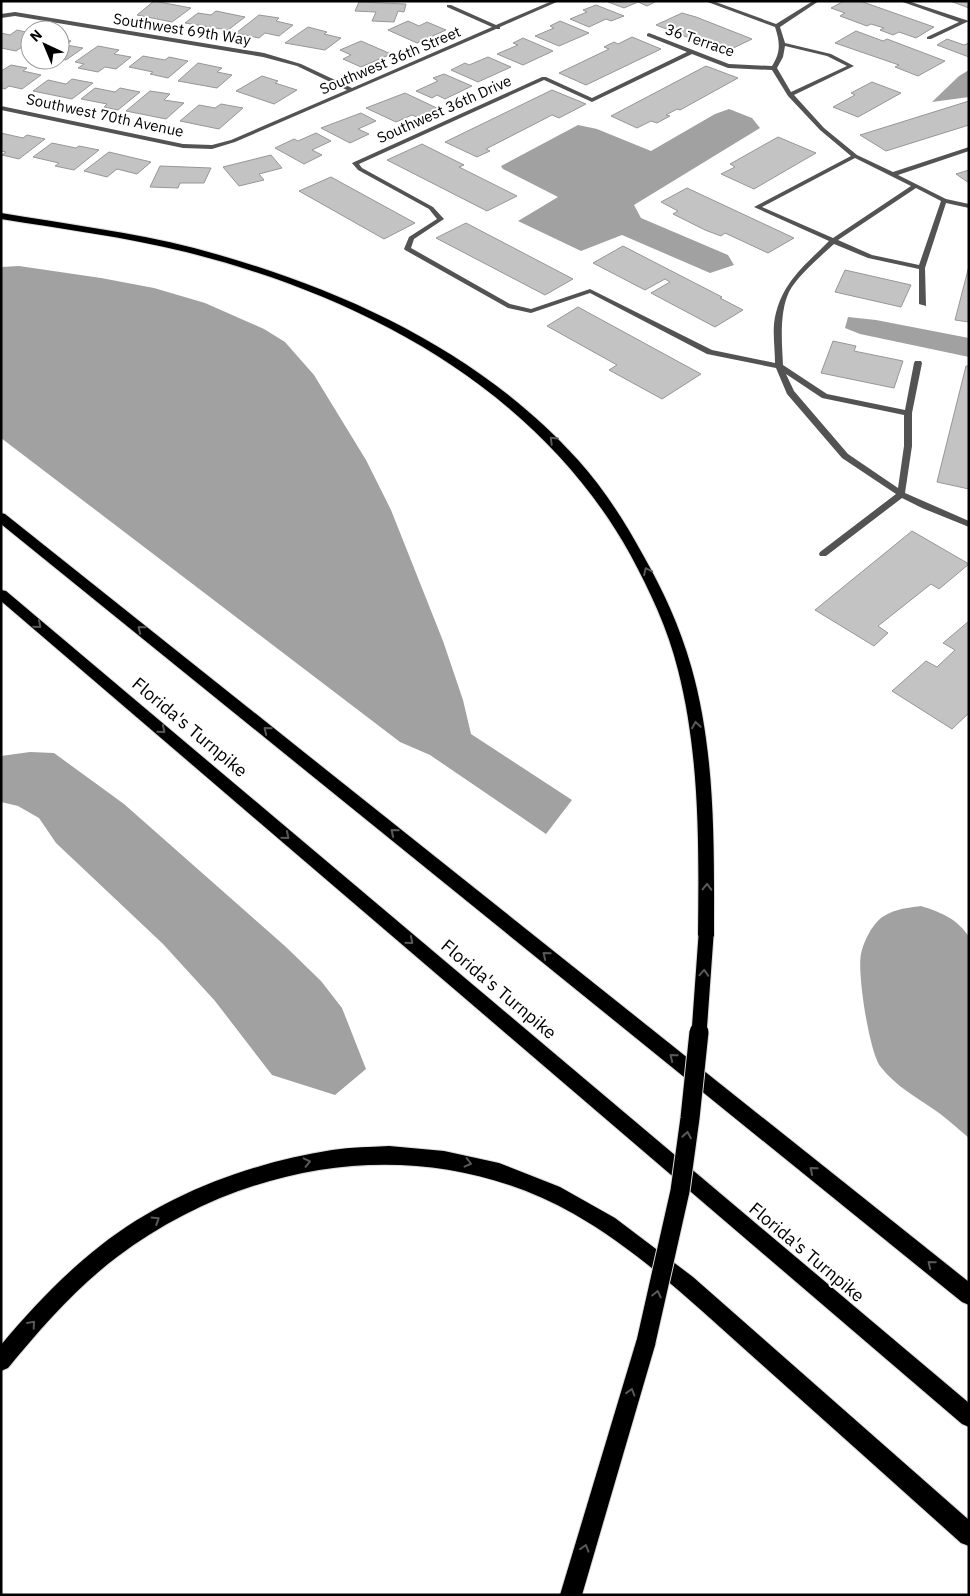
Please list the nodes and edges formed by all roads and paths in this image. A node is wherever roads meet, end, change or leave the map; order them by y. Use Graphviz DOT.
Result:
graph roads {
  1 [pos="557,1"];
  2 [pos="707,1"];
  3 [pos="817,1"];
  4 [pos="902,1"];
  5 [pos="449,6"];
  6 [pos="1,16"];
  7 [pos="966,21"];
  8 [pos="777,26"];
  9 [pos="498,28"];
  10 [pos="649,35"];
  11 [pos="929,38"];
  12 [pos="783,44"];
  13 [pos="692,52"];
  14 [pos="774,68"];
  15 [pos="352,90"];
  16 [pos="790,95"];
  17 [pos="1,108"];
  18 [pos="233,141"];
  19 [pos="969,149"];
  20 [pos="855,156"];
  21 [pos="891,175"];
  22 [pos="915,186"];
  23 [pos="944,200"];
  24 [pos="969,206"];
  25 [pos="1,216"];
  26 [pos="833,241"];
  27 [pos="922,268"];
  28 [pos="923,304"];
  29 [pos="918,363"];
  30 [pos="779,366"];
  31 [pos="908,413"];
  32 [pos="901,494"];
  33 [pos="1,517"];
  34 [pos="969,524"];
  35 [pos="823,554"];
  36 [pos="1,594"];
  37 [pos="969,1295"];
  38 [pos="1,1361"];
  39 [pos="969,1417"];
  40 [pos="969,1535"];
  41 [pos="571,1595"];
  1 -- 9 [label="street, Southwest 36th Street"];
  2 -- 8 [label="street"];
  3 -- 8 [label="street"];
  4 -- 7 [label="street"];
  5 -- 9 [label="street"];
  6 -- 15 [label="street, Southwest 69th Way"];
  7 -- 11 [label="street"];
  8 -- 12 [label="street"];
  9 -- 15 [label="street, Southwest 36th Street"];
  10 -- 13 [label="street, 36 Terrace"];
  12 -- 14 [label="street"];
  12 -- 16 [label="street"];
  13 -- 14 [label="street, 36 Terrace"];
  13 -- 30 [label="street, Southwest 36th Drive"];
  14 -- 16 [label="street"];
  15 -- 18 [label="street, Southwest 36th Street"];
  16 -- 20 [label="street"];
  17 -- 18 [label="street, Southwest 70th Avenue"];
  19 -- 21 [label="street"];
  20 -- 21 [label="street"];
  20 -- 26 [label="street"];
  21 -- 22 [label="street"];
  22 -- 23 [label="street"];
  22 -- 26 [label="street"];
  23 -- 24 [label="street"];
  23 -- 27 [label="street"];
  41 -- 25 [label="highway, one-way, bridge"];
  26 -- 27 [label="street"];
  26 -- 30 [label="street"];
  27 -- 28 [label="street"];
  29 -- 31 [label="street"];
  30 -- 31 [label="street"];
  30 -- 32 [label="street"];
  31 -- 32 [label="street"];
  32 -- 34 [label="street"];
  32 -- 35 [label="street"];
  37 -- 33 [label="highway, one-way"];
  36 -- 39 [label="highway, Florida's Turnpike, one-way"];
  38 -- 40 [label="highway, one-way"];
}
